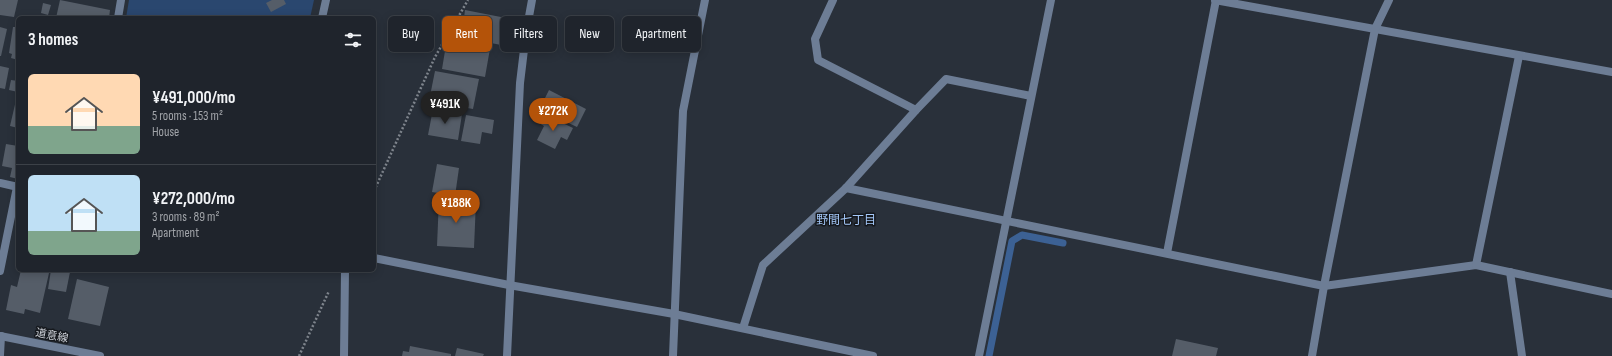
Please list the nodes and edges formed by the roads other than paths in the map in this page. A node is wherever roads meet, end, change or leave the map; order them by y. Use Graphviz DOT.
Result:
graph roads {
  1 [pos="121,0"];
  2 [pos="326,0"];
  3 [pos="532,0"];
  4 [pos="705,0"];
  5 [pos="833,0"];
  6 [pos="1051,0"];
  7 [pos="1216,0"];
  8 [pos="1389,0"];
  9 [pos="118,16"];
  10 [pos="322,16"];
  11 [pos="1375,30"];
  12 [pos="1519,56"];
  13 [pos="1612,72"];
  14 [pos="1031,96"];
  15 [pos="916,110"];
  16 [pos="0,183"];
  17 [pos="16,187"];
  18 [pos="846,188"];
  19 [pos="16,192"];
  20 [pos="1007,221"];
  21 [pos="1167,253"];
  22 [pos="376,258"];
  23 [pos="1476,265"];
  24 [pos="0,271"];
  25 [pos="346,272"];
  26 [pos="1510,272"];
  27 [pos="509,285"];
  28 [pos="1324,286"];
  29 [pos="1612,294"];
  30 [pos="674,314"];
  31 [pos="743,328"];
  32 [pos="0,336"];
  33 [pos="0,355"];
  34 [pos="100,356"];
  35 [pos="344,356"];
  36 [pos="507,356"];
  37 [pos="673,356"];
  38 [pos="873,356"];
  39 [pos="979,356"];
  40 [pos="1312,356"];
  41 [pos="1522,356"];
  1 -- 9 [label="street"];
  2 -- 10 [label="street"];
  3 -- 27 [label="street"];
  4 -- 30 [label="street"];
  5 -- 15 [label="street"];
  6 -- 14 [label="street"];
  7 -- 11 [label="street"];
  7 -- 21 [label="street"];
  8 -- 11 [label="street"];
  11 -- 12 [label="street"];
  11 -- 28 [label="street"];
  12 -- 13 [label="street"];
  12 -- 23 [label="street"];
  14 -- 15 [label="street"];
  14 -- 20 [label="street"];
  15 -- 18 [label="street"];
  16 -- 17 [label="street"];
  18 -- 20 [label="street"];
  18 -- 31 [label="street"];
  19 -- 24 [label="street"];
  20 -- 21 [label="street"];
  20 -- 39 [label="street"];
  21 -- 28 [label="street"];
  22 -- 27 [label="street"];
  23 -- 26 [label="street"];
  23 -- 28 [label="street"];
  25 -- 35 [label="street"];
  26 -- 29 [label="street"];
  26 -- 41 [label="street"];
  27 -- 30 [label="street"];
  27 -- 36 [label="street"];
  28 -- 40 [label="street"];
  30 -- 31 [label="street"];
  30 -- 37 [label="street"];
  31 -- 38 [label="street"];
  32 -- 33 [label="street"];
  32 -- 34 [label="street, 道意線"];
}
